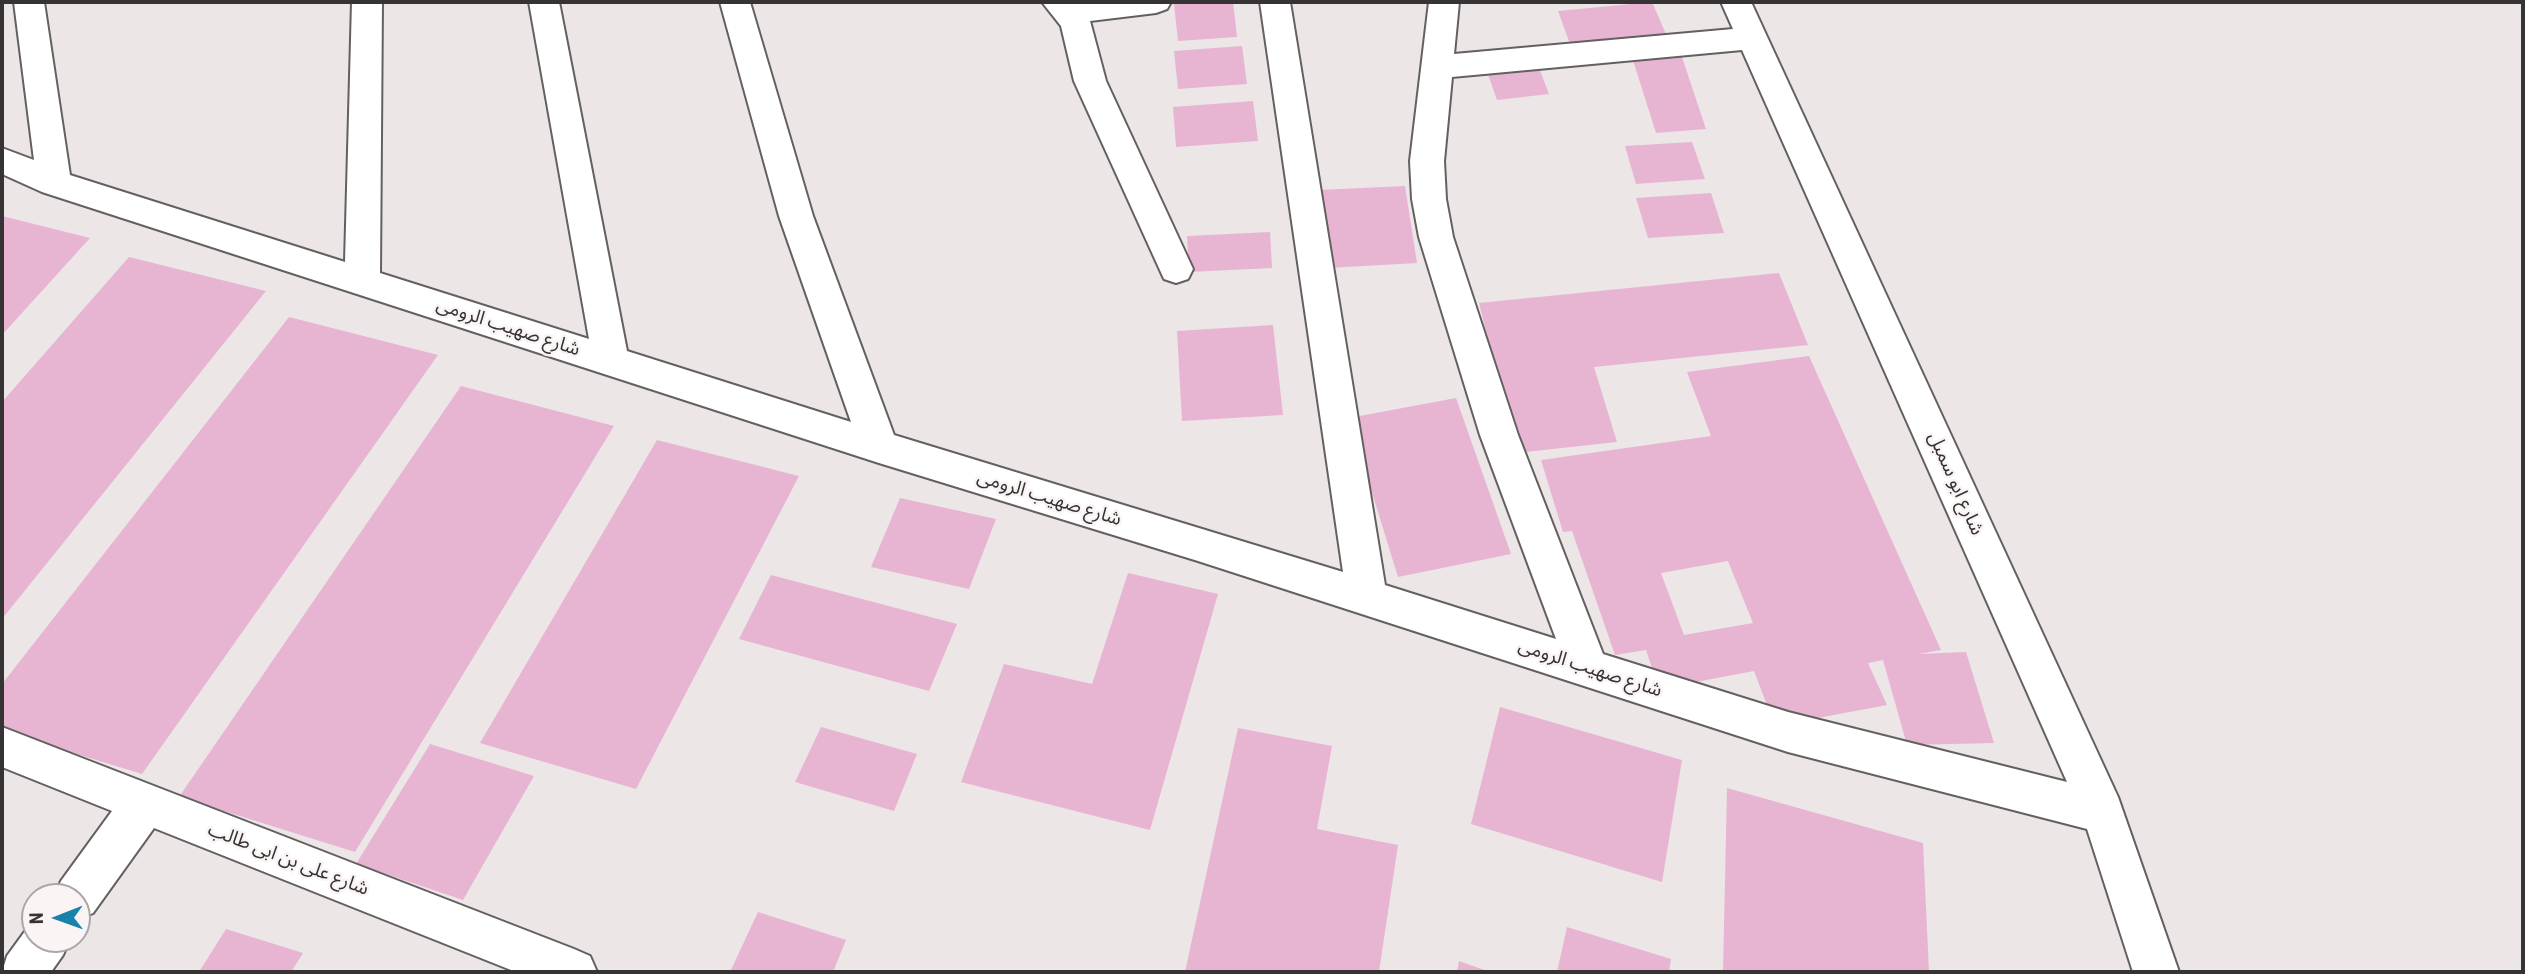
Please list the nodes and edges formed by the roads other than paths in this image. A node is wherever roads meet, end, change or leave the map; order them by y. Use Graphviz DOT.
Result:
graph roads {
  1 [pos="29,2"];
  2 [pos="367,2"];
  3 [pos="544,2"];
  4 [pos="735,2"];
  5 [pos="1156,2"];
  6 [pos="1275,2"];
  7 [pos="1444,2"];
  8 [pos="1736,2"];
  9 [pos="1063,7"];
  10 [pos="1753,38"];
  11 [pos="1437,67"];
  12 [pos="2,160"];
  13 [pos="54,183"];
  14 [pos="1176,269"];
  15 [pos="362,281"];
  16 [pos="611,361"];
  17 [pos="879,447"];
  18 [pos="1367,598"];
  19 [pos="1588,668"];
  20 [pos="2,747"];
  21 [pos="145,803"];
  22 [pos="2103,812"];
  23 [pos="87,883"];
  24 [pos="37,953"];
  25 [pos="23,972"];
  26 [pos="574,972"];
  27 [pos="2156,972"];
  1 -- 13 [label="street"];
  2 -- 15 [label="street"];
  3 -- 16 [label="street"];
  4 -- 17 [label="street"];
  5 -- 9 [label="street"];
  6 -- 18 [label="street"];
  7 -- 11 [label="street"];
  8 -- 10 [label="street, شارع ابو سمبل"];
  9 -- 14 [label="street"];
  10 -- 11 [label="street"];
  10 -- 22 [label="street, شارع ابو سمبل"];
  11 -- 19 [label="street"];
  12 -- 13 [label="street, شارع صهيب الرومى"];
  13 -- 15 [label="street, شارع صهيب الرومى"];
  15 -- 16 [label="street, شارع صهيب الرومى"];
  16 -- 17 [label="street, شارع صهيب الرومى"];
  17 -- 18 [label="street, شارع صهيب الرومى"];
  18 -- 19 [label="street, شارع صهيب الرومى"];
  19 -- 22 [label="street, شارع صهيب الرومى"];
  20 -- 21 [label="street, شارع على بن ابى طالب"];
  21 -- 23 [label="street"];
  21 -- 26 [label="street, شارع على بن ابى طالب"];
  22 -- 27 [label="street, شارع ابو سمبل"];
  24 -- 25 [label="street"];
}
